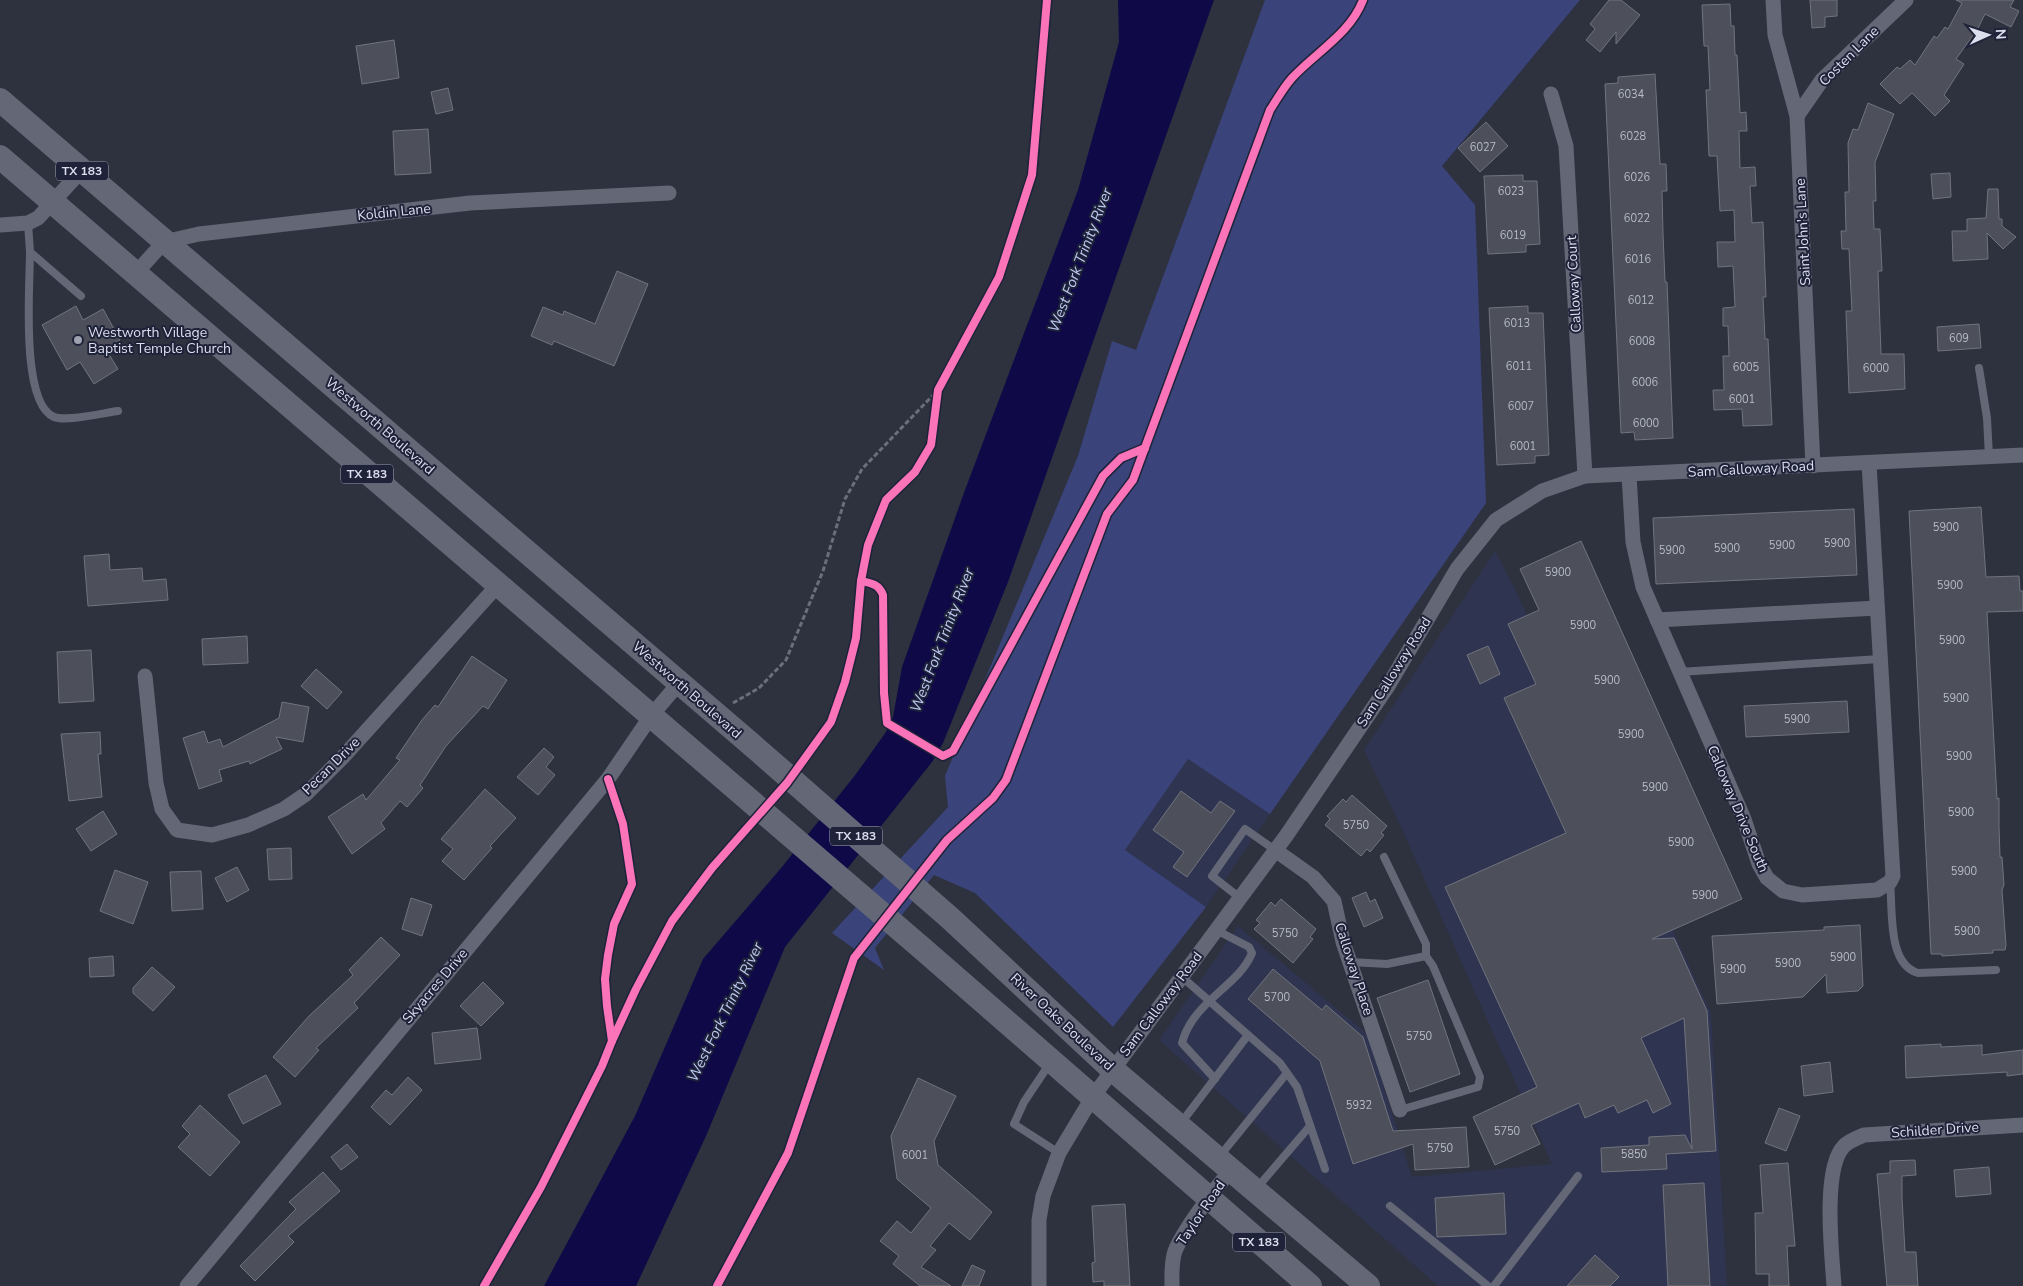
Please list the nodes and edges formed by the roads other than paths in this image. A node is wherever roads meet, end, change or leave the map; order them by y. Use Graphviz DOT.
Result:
graph roads {
  1 [pos="1773,0"];
  2 [pos="1906,0"];
  3 [pos="1551,94"];
  4 [pos="0,100"];
  5 [pos="1796,116"];
  6 [pos="0,157"];
  7 [pos="82,170"];
  8 [pos="669,193"];
  9 [pos="53,204"];
  10 [pos="28,223"];
  11 [pos="0,225"];
  12 [pos="164,242"];
  13 [pos="30,252"];
  14 [pos="135,274"];
  15 [pos="81,296"];
  16 [pos="1979,368"];
  17 [pos="118,411"];
  18 [pos="2023,455"];
  19 [pos="1989,457"];
  20 [pos="1869,463"];
  21 [pos="1812,466"];
  22 [pos="1629,474"];
  23 [pos="1585,476"];
  24 [pos="497,586"];
  25 [pos="1877,608"];
  26 [pos="1657,620"];
  27 [pos="1880,659"];
  28 [pos="1680,672"];
  29 [pos="145,676"];
  30 [pos="679,683"];
  31 [pos="651,716"];
  32 [pos="760,752"];
  33 [pos="1276,850"];
  34 [pos="1384,857"];
  35 [pos="1890,882"];
  36 [pos="1240,898"];
  37 [pos="1216,930"];
  38 [pos="1426,956"];
  39 [pos="1350,962"];
  40 [pos="1996,970"];
  41 [pos="1182,976"];
  42 [pos="1208,1000"];
  43 [pos="1248,1035"];
  44 [pos="1051,1062"];
  45 [pos="1113,1070"];
  46 [pos="1287,1074"];
  47 [pos="1215,1079"];
  48 [pos="1092,1098"];
  49 [pos="1400,1110"];
  50 [pos="2023,1125"];
  51 [pos="1310,1126"];
  52 [pos="1179,1127"];
  53 [pos="1059,1153"];
  54 [pos="1223,1166"];
  55 [pos="1325,1168"];
  56 [pos="1578,1176"];
  57 [pos="1254,1191"];
  58 [pos="1208,1198"];
  59 [pos="1390,1206"];
  60 [pos="187,1286"];
  61 [pos="1039,1286"];
  62 [pos="1172,1286"];
  63 [pos="1310,1286"];
  64 [pos="1368,1286"];
  65 [pos="1488,1286"];
  66 [pos="1494,1286"];
  67 [pos="1834,1286"];
  1 -- 5 [label="street, Saint John's Lane"];
  2 -- 5 [label="street, Costen Lane"];
  3 -- 23 [label="street, Calloway Court"];
  4 -- 7 [label="main road, Westworth Boulevard / TX 183"];
  5 -- 21 [label="street, Saint John's Lane"];
  6 -- 9 [label="main road, TX 183"];
  7 -- 9 [label="street"];
  7 -- 12 [label="main road, Westworth Boulevard / TX 183"];
  8 -- 12 [label="street, Koldin Lane"];
  9 -- 10 [label="street"];
  9 -- 14 [label="main road, TX 183"];
  10 -- 11 [label="street"];
  10 -- 13 [label="lane"];
  12 -- 14 [label="street"];
  12 -- 30 [label="main road, Westworth Boulevard / TX 183"];
  13 -- 15 [label="lane"];
  13 -- 17 [label="lane"];
  14 -- 24 [label="main road, TX 183"];
  16 -- 19 [label="lane"];
  18 -- 19 [label="street, Sam Calloway Road"];
  19 -- 20 [label="street, Sam Calloway Road"];
  20 -- 21 [label="street, Sam Calloway Road"];
  20 -- 25 [label="street"];
  21 -- 22 [label="street, Sam Calloway Road"];
  22 -- 23 [label="street, Sam Calloway Road"];
  22 -- 26 [label="street, Calloway Drive South"];
  23 -- 33 [label="street, Sam Calloway Road"];
  24 -- 29 [label="street, Pecan Drive"];
  24 -- 31 [label="main road, TX 183"];
  25 -- 26 [label="street"];
  25 -- 27 [label="street"];
  26 -- 28 [label="street, Calloway Drive South"];
  27 -- 28 [label="lane"];
  27 -- 35 [label="street"];
  28 -- 35 [label="street, Calloway Drive South"];
  30 -- 31 [label="street, Skyacres Drive"];
  30 -- 32 [label="main road, Westworth Boulevard / TX 183"];
  31 -- 44 [label="main road, TX 183"];
  31 -- 60 [label="street, Skyacres Drive"];
  32 -- 45 [label="main road, River Oaks Boulevard / TX 183"];
  33 -- 36 [label="street, Sam Calloway Road"];
  33 -- 36 [label="lane"];
  33 -- 39 [label="street, Calloway Place"];
  34 -- 38 [label="lane"];
  35 -- 40 [label="lane"];
  36 -- 37 [label="street, Sam Calloway Road"];
  37 -- 41 [label="street, Sam Calloway Road"];
  37 -- 42 [label="lane"];
  38 -- 39 [label="lane"];
  38 -- 49 [label="lane"];
  39 -- 49 [label="street, Calloway Place"];
  41 -- 42 [label="lane"];
  41 -- 45 [label="street, Sam Calloway Road"];
  42 -- 43 [label="lane"];
  42 -- 47 [label="lane"];
  43 -- 46 [label="lane"];
  43 -- 47 [label="lane"];
  44 -- 48 [label="main road, TX 183"];
  44 -- 53 [label="lane"];
  45 -- 48 [label="street, Sam Calloway Road"];
  45 -- 52 [label="main road, River Oaks Boulevard / TX 183"];
  46 -- 51 [label="lane"];
  46 -- 54 [label="lane"];
  47 -- 52 [label="lane"];
  48 -- 53 [label="street, Sam Calloway Road"];
  48 -- 58 [label="main road, TX 183"];
  50 -- 67 [label="street, Schilder Drive"];
  51 -- 55 [label="lane"];
  51 -- 57 [label="lane"];
  52 -- 54 [label="main road, River Oaks Boulevard / TX 183"];
  53 -- 61 [label="street, Sam Calloway Road"];
  54 -- 57 [label="main road, River Oaks Boulevard / TX 183"];
  54 -- 58 [label="street, Taylor Road"];
  56 -- 66 [label="lane"];
  57 -- 64 [label="main road, River Oaks Boulevard / TX 183"];
  58 -- 62 [label="street, Taylor Road"];
  58 -- 63 [label="main road, TX 183"];
  59 -- 65 [label="lane"];
}
